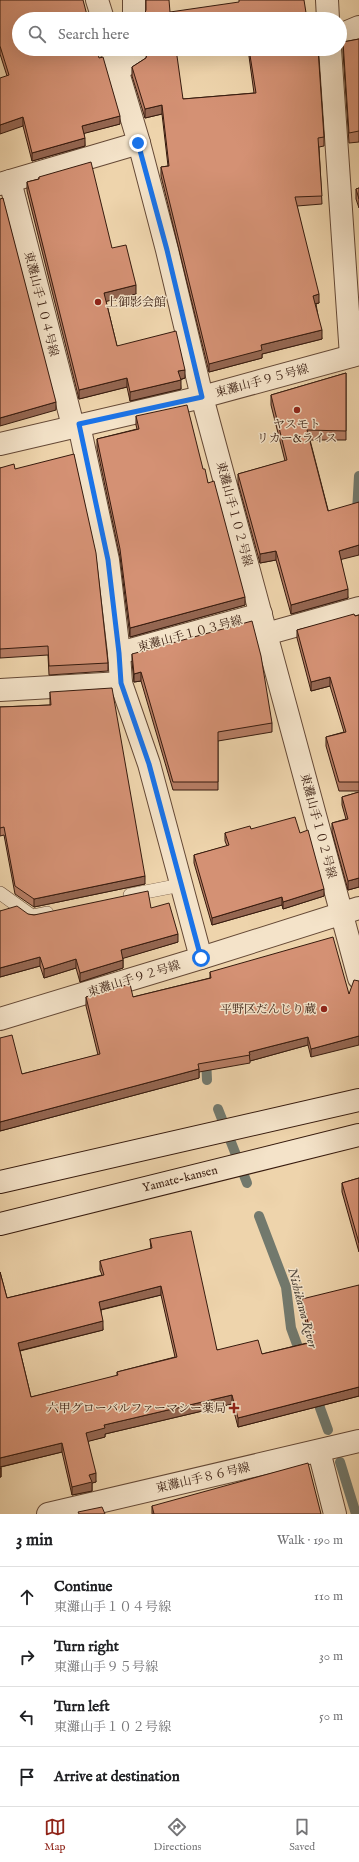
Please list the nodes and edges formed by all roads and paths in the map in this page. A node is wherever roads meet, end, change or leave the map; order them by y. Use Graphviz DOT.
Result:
graph roads {
  1 [pos="98,0"];
  2 [pos="134,0"];
  3 [pos="327,0"];
  4 [pos="101,12"];
  5 [pos="134,12"];
  6 [pos="328,12"];
  7 [pos="359,27"];
  8 [pos="347,32"];
  9 [pos="113,56"];
  10 [pos="135,56"];
  11 [pos="331,56"];
  12 [pos="117,70"];
  13 [pos="138,143"];
  14 [pos="5,183"];
  15 [pos="355,355"];
  16 [pos="202,397"];
  17 [pos="76,425"];
  18 [pos="0,444"];
  19 [pos="359,608"];
  20 [pos="264,624"];
  21 [pos="119,653"];
  22 [pos="121,683"];
  23 [pos="0,690"];
  24 [pos="181,885"];
  25 [pos="0,893"];
  26 [pos="114,899"];
  27 [pos="62,910"];
  28 [pos="350,911"];
  29 [pos="201,958"];
  30 [pos="359,978"];
  31 [pos="0,1019"];
  32 [pos="359,1100"];
  33 [pos="359,1135"];
  34 [pos="0,1182"];
  35 [pos="0,1224"];
  36 [pos="359,1441"];
  37 [pos="319,1451"];
  38 [pos="108,1507"];
  39 [pos="48,1514"];
  40 [pos="335,1514"];
  1 -- 4 [label="street"];
  2 -- 5 [label="street"];
  3 -- 6 [label="street"];
  7 -- 8 [label="street"];
  9 -- 12 [label="street, 東灘山手１０２号線"];
  10 -- 12 [label="street"];
  11 -- 15 [label="street"];
  12 -- 13 [label="street, 東灘山手１０２号線"];
  13 -- 14 [label="street"];
  13 -- 16 [label="street, 東灘山手１０２号線"];
  14 -- 17 [label="street, 東灘山手１０４号線"];
  15 -- 16 [label="street, 東灘山手９５号線"];
  16 -- 17 [label="street, 東灘山手９５号線"];
  16 -- 20 [label="street, 東灘山手１０２号線"];
  17 -- 18 [label="street, 東灘山手９５号線"];
  17 -- 21 [label="street, 東灘山手１０４号線"];
  19 -- 20 [label="street, 東灘山手１０３号線"];
  20 -- 21 [label="street, 東灘山手１０３号線"];
  20 -- 28 [label="street, 東灘山手１０２号線"];
  21 -- 22 [label="street, 東灘山手１０４号線"];
  22 -- 23 [label="street"];
  22 -- 24 [label="street, 東灘山手１０４号線"];
  24 -- 26 [label="lane"];
  24 -- 29 [label="street, 東灘山手１０４号線"];
  25 -- 27 [label="lane"];
  28 -- 29 [label="street, 東灘山手９２号線"];
  28 -- 30 [label="street, 東灘山手１０２号線"];
  29 -- 31 [label="street, 東灘山手９２号線"];
  32 -- 34 [label="street"];
  33 -- 35 [label="street, Yamate-kansen"];
  36 -- 37 [label="street, 東灘山手８６号線"];
  37 -- 38 [label="street, 東灘山手８６号線"];
  37 -- 40 [label="street"];
  38 -- 39 [label="street, 東灘山手８６号線"];
}
